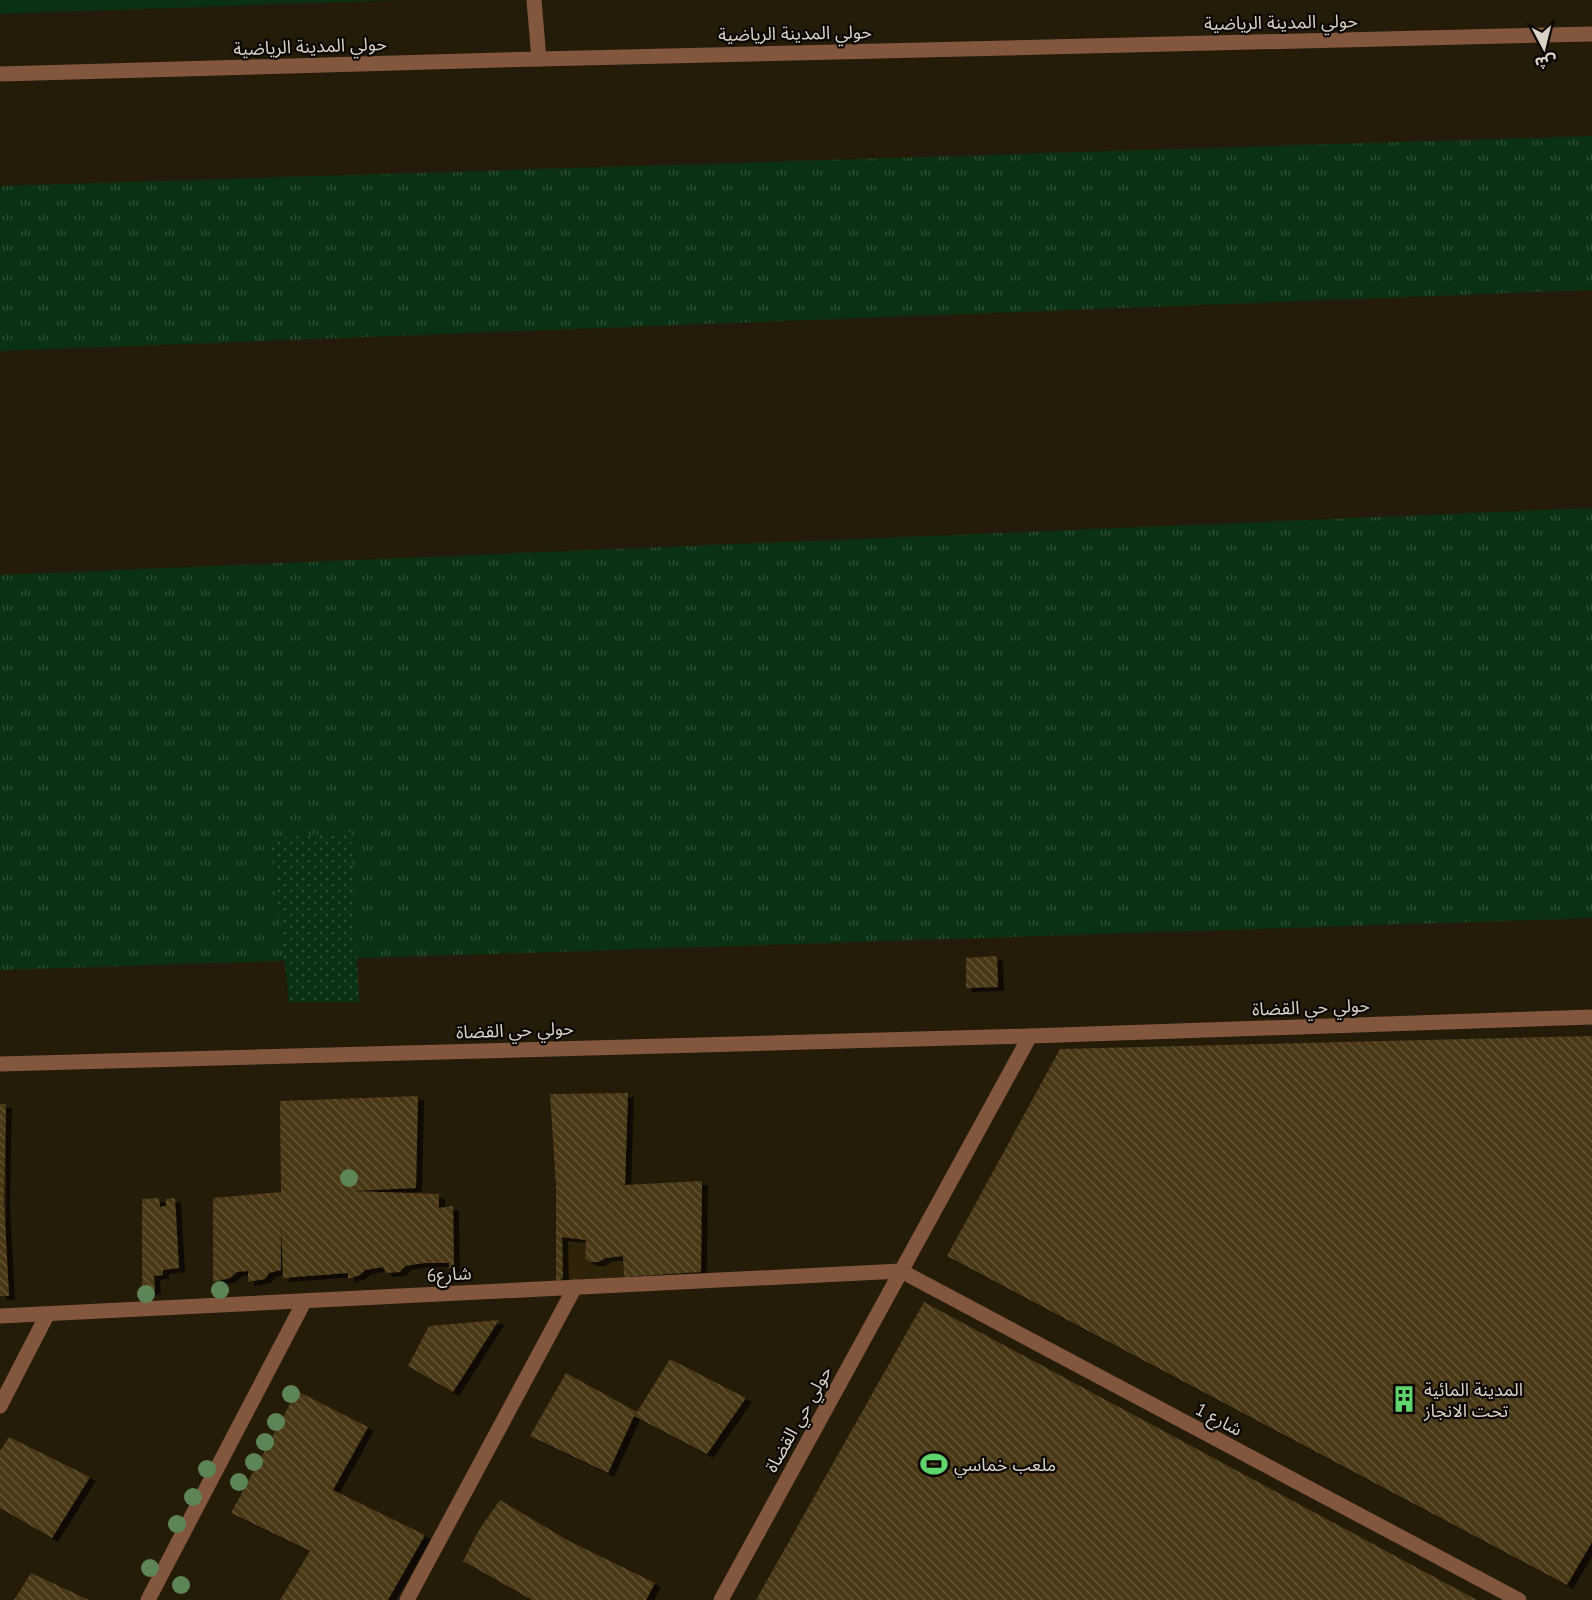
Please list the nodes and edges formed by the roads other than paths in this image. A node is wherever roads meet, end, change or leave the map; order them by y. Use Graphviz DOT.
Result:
graph roads {
  1 [pos="534,0"];
  2 [pos="1592,34"];
  3 [pos="539,59"];
  4 [pos="0,74"];
  5 [pos="1592,1017"];
  6 [pos="1030,1036"];
  7 [pos="0,1064"];
  8 [pos="901,1272"];
  9 [pos="575,1287"];
  10 [pos="304,1302"];
  11 [pos="47,1315"];
  12 [pos="0,1316"];
  13 [pos="0,1406"];
  14 [pos="148,1600"];
  15 [pos="407,1600"];
  16 [pos="721,1600"];
  17 [pos="1519,1600"];
  1 -- 3 [label="street"];
  2 -- 3 [label="street, حولي المدينة الرياضية"];
  3 -- 4 [label="street, حولي المدينة الرياضية"];
  5 -- 6 [label="street, حولي حي القضاة"];
  6 -- 7 [label="street, حولي حي القضاة"];
  6 -- 8 [label="street, حولي حي القضاة"];
  8 -- 9 [label="street, شارع6"];
  8 -- 16 [label="street, حولي حي القضاة"];
  8 -- 17 [label="street, شارع 1"];
  9 -- 10 [label="street, شارع6"];
  9 -- 15 [label="street"];
  10 -- 11 [label="street, شارع6"];
  10 -- 14 [label="street"];
  11 -- 12 [label="street, شارع6"];
  11 -- 13 [label="street"];
}
